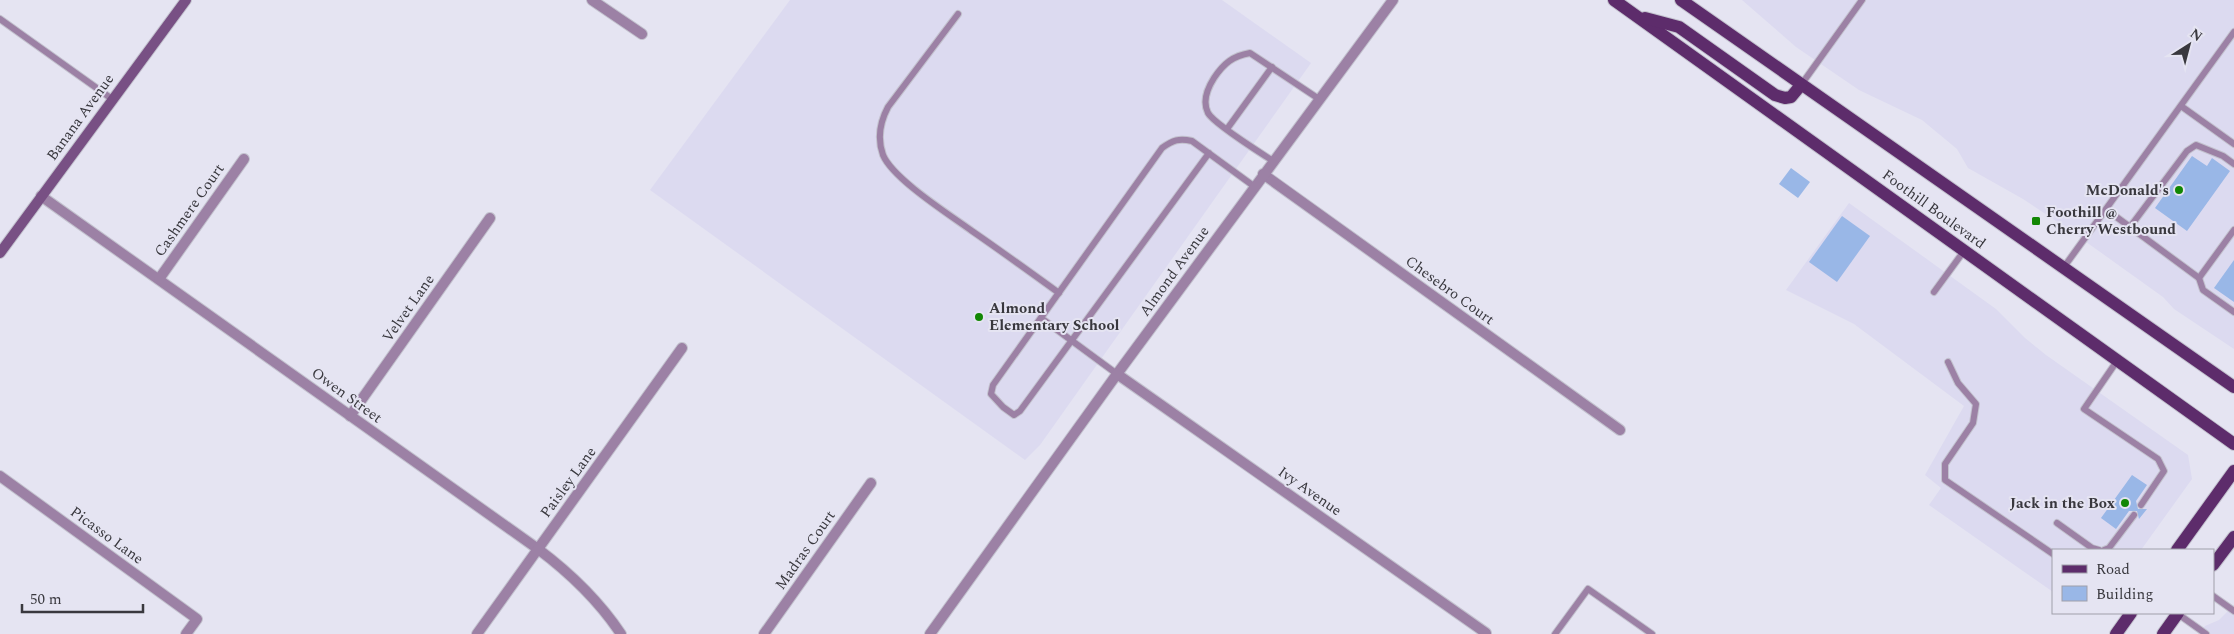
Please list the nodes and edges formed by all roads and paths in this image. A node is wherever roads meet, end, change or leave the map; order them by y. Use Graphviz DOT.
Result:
graph roads {
  1 [pos="186,0"];
  2 [pos="592,0"];
  3 [pos="1393,0"];
  4 [pos="1614,0"];
  5 [pos="1681,0"];
  6 [pos="1862,0"];
  7 [pos="958,14"];
  8 [pos="1635,15"];
  9 [pos="0,19"];
  10 [pos="2234,32"];
  11 [pos="642,34"];
  12 [pos="2231,41"];
  13 [pos="1272,67"];
  14 [pos="1801,85"];
  15 [pos="112,99"];
  16 [pos="1319,99"];
  17 [pos="2181,106"];
  18 [pos="1227,129"];
  19 [pos="2234,144"];
  20 [pos="1209,153"];
  21 [pos="244,159"];
  22 [pos="1273,161"];
  23 [pos="2233,165"];
  24 [pos="1263,174"];
  25 [pos="1255,187"];
  26 [pos="41,196"];
  27 [pos="2107,210"];
  28 [pos="490,218"];
  29 [pos="2130,227"];
  30 [pos="2234,230"];
  31 [pos="1964,251"];
  32 [pos="0,253"];
  33 [pos="2064,267"];
  34 [pos="2199,278"];
  35 [pos="159,279"];
  36 [pos="1934,292"];
  37 [pos="1059,293"];
  38 [pos="2234,312"];
  39 [pos="1041,318"];
  40 [pos="1072,341"];
  41 [pos="682,348"];
  42 [pos="2117,361"];
  43 [pos="1948,362"];
  44 [pos="1117,374"];
  45 [pos="2234,388"];
  46 [pos="350,416"];
  47 [pos="1620,430"];
  48 [pos="2234,444"];
  49 [pos="2234,471"];
  50 [pos="0,476"];
  51 [pos="871,483"];
  52 [pos="2141,505"];
  53 [pos="2134,515"];
  54 [pos="2056,523"];
  55 [pos="2234,536"];
  56 [pos="2096,549"];
  57 [pos="2106,549"];
  58 [pos="2177,549"];
  59 [pos="538,550"];
  60 [pos="2052,553"];
  61 [pos="2214,564"];
  62 [pos="2214,597"];
  63 [pos="2234,611"];
  64 [pos="2130,614"];
  65 [pos="2177,614"];
  66 [pos="2179,614"];
  67 [pos="1486,633"];
  68 [pos="186,634"];
  69 [pos="476,634"];
  70 [pos="621,634"];
  71 [pos="764,634"];
  72 [pos="930,634"];
  73 [pos="1555,634"];
  74 [pos="1652,634"];
  75 [pos="2116,634"];
  76 [pos="2163,634"];
  77 [pos="2206,634"];
  1 -- 15 [label="street, Banana Avenue"];
  2 -- 11 [label="street"];
  3 -- 16 [label="street, Almond Avenue"];
  4 -- 8 [label="main road, Foothill Boulevard"];
  5 -- 14 [label="main road, Foothill Boulevard"];
  6 -- 14 [label="lane"];
  7 -- 37 [label="lane"];
  8 -- 14 [label="main road"];
  8 -- 31 [label="main road, Foothill Boulevard"];
  9 -- 15 [label="lane"];
  10 -- 12 [label="lane"];
  12 -- 17 [label="lane"];
  13 -- 16 [label="lane"];
  13 -- 18 [label="lane"];
  13 -- 18 [label="lane"];
  14 -- 33 [label="main road, Foothill Boulevard"];
  15 -- 26 [label="street, Banana Avenue"];
  16 -- 22 [label="street, Almond Avenue"];
  17 -- 19 [label="lane"];
  17 -- 27 [label="lane"];
  18 -- 22 [label="lane"];
  20 -- 25 [label="lane"];
  20 -- 37 [label="lane"];
  20 -- 40 [label="lane"];
  21 -- 35 [label="street, Cashmere Court"];
  22 -- 24 [label="street, Almond Avenue"];
  23 -- 29 [label="lane"];
  24 -- 25 [label="street, Almond Avenue"];
  24 -- 47 [label="street, Chesebro Court"];
  25 -- 44 [label="street, Almond Avenue"];
  26 -- 32 [label="street, Banana Avenue"];
  26 -- 35 [label="street, Owen Street"];
  27 -- 29 [label="lane"];
  27 -- 33 [label="lane"];
  28 -- 46 [label="street, Velvet Lane"];
  29 -- 34 [label="lane"];
  30 -- 34 [label="lane"];
  31 -- 36 [label="lane"];
  31 -- 42 [label="main road, Foothill Boulevard"];
  33 -- 45 [label="main road, Foothill Boulevard"];
  34 -- 38 [label="lane"];
  35 -- 46 [label="street, Owen Street"];
  37 -- 39 [label="lane"];
  39 -- 40 [label="lane"];
  39 -- 40 [label="lane"];
  40 -- 44 [label="lane"];
  41 -- 59 [label="street, Paisley Lane"];
  42 -- 48 [label="main road, Foothill Boulevard"];
  42 -- 52 [label="lane"];
  43 -- 60 [label="lane"];
  44 -- 67 [label="street, Ivy Avenue"];
  44 -- 72 [label="street, Almond Avenue"];
  46 -- 59 [label="street, Owen Street"];
  49 -- 58 [label="main road"];
  50 -- 68 [label="street, Picasso Lane"];
  51 -- 71 [label="street, Madras Court"];
  53 -- 57 [label="lane"];
  54 -- 56 [label="lane"];
  55 -- 61 [label="main road"];
  59 -- 69 [label="street, Paisley Lane"];
  59 -- 70 [label="street, Owen Street"];
  62 -- 63 [label="lane"];
  64 -- 75 [label="main road"];
  65 -- 76 [label="main road"];
  66 -- 77 [label="lane"];
  73 -- 74 [label="lane"];
}
